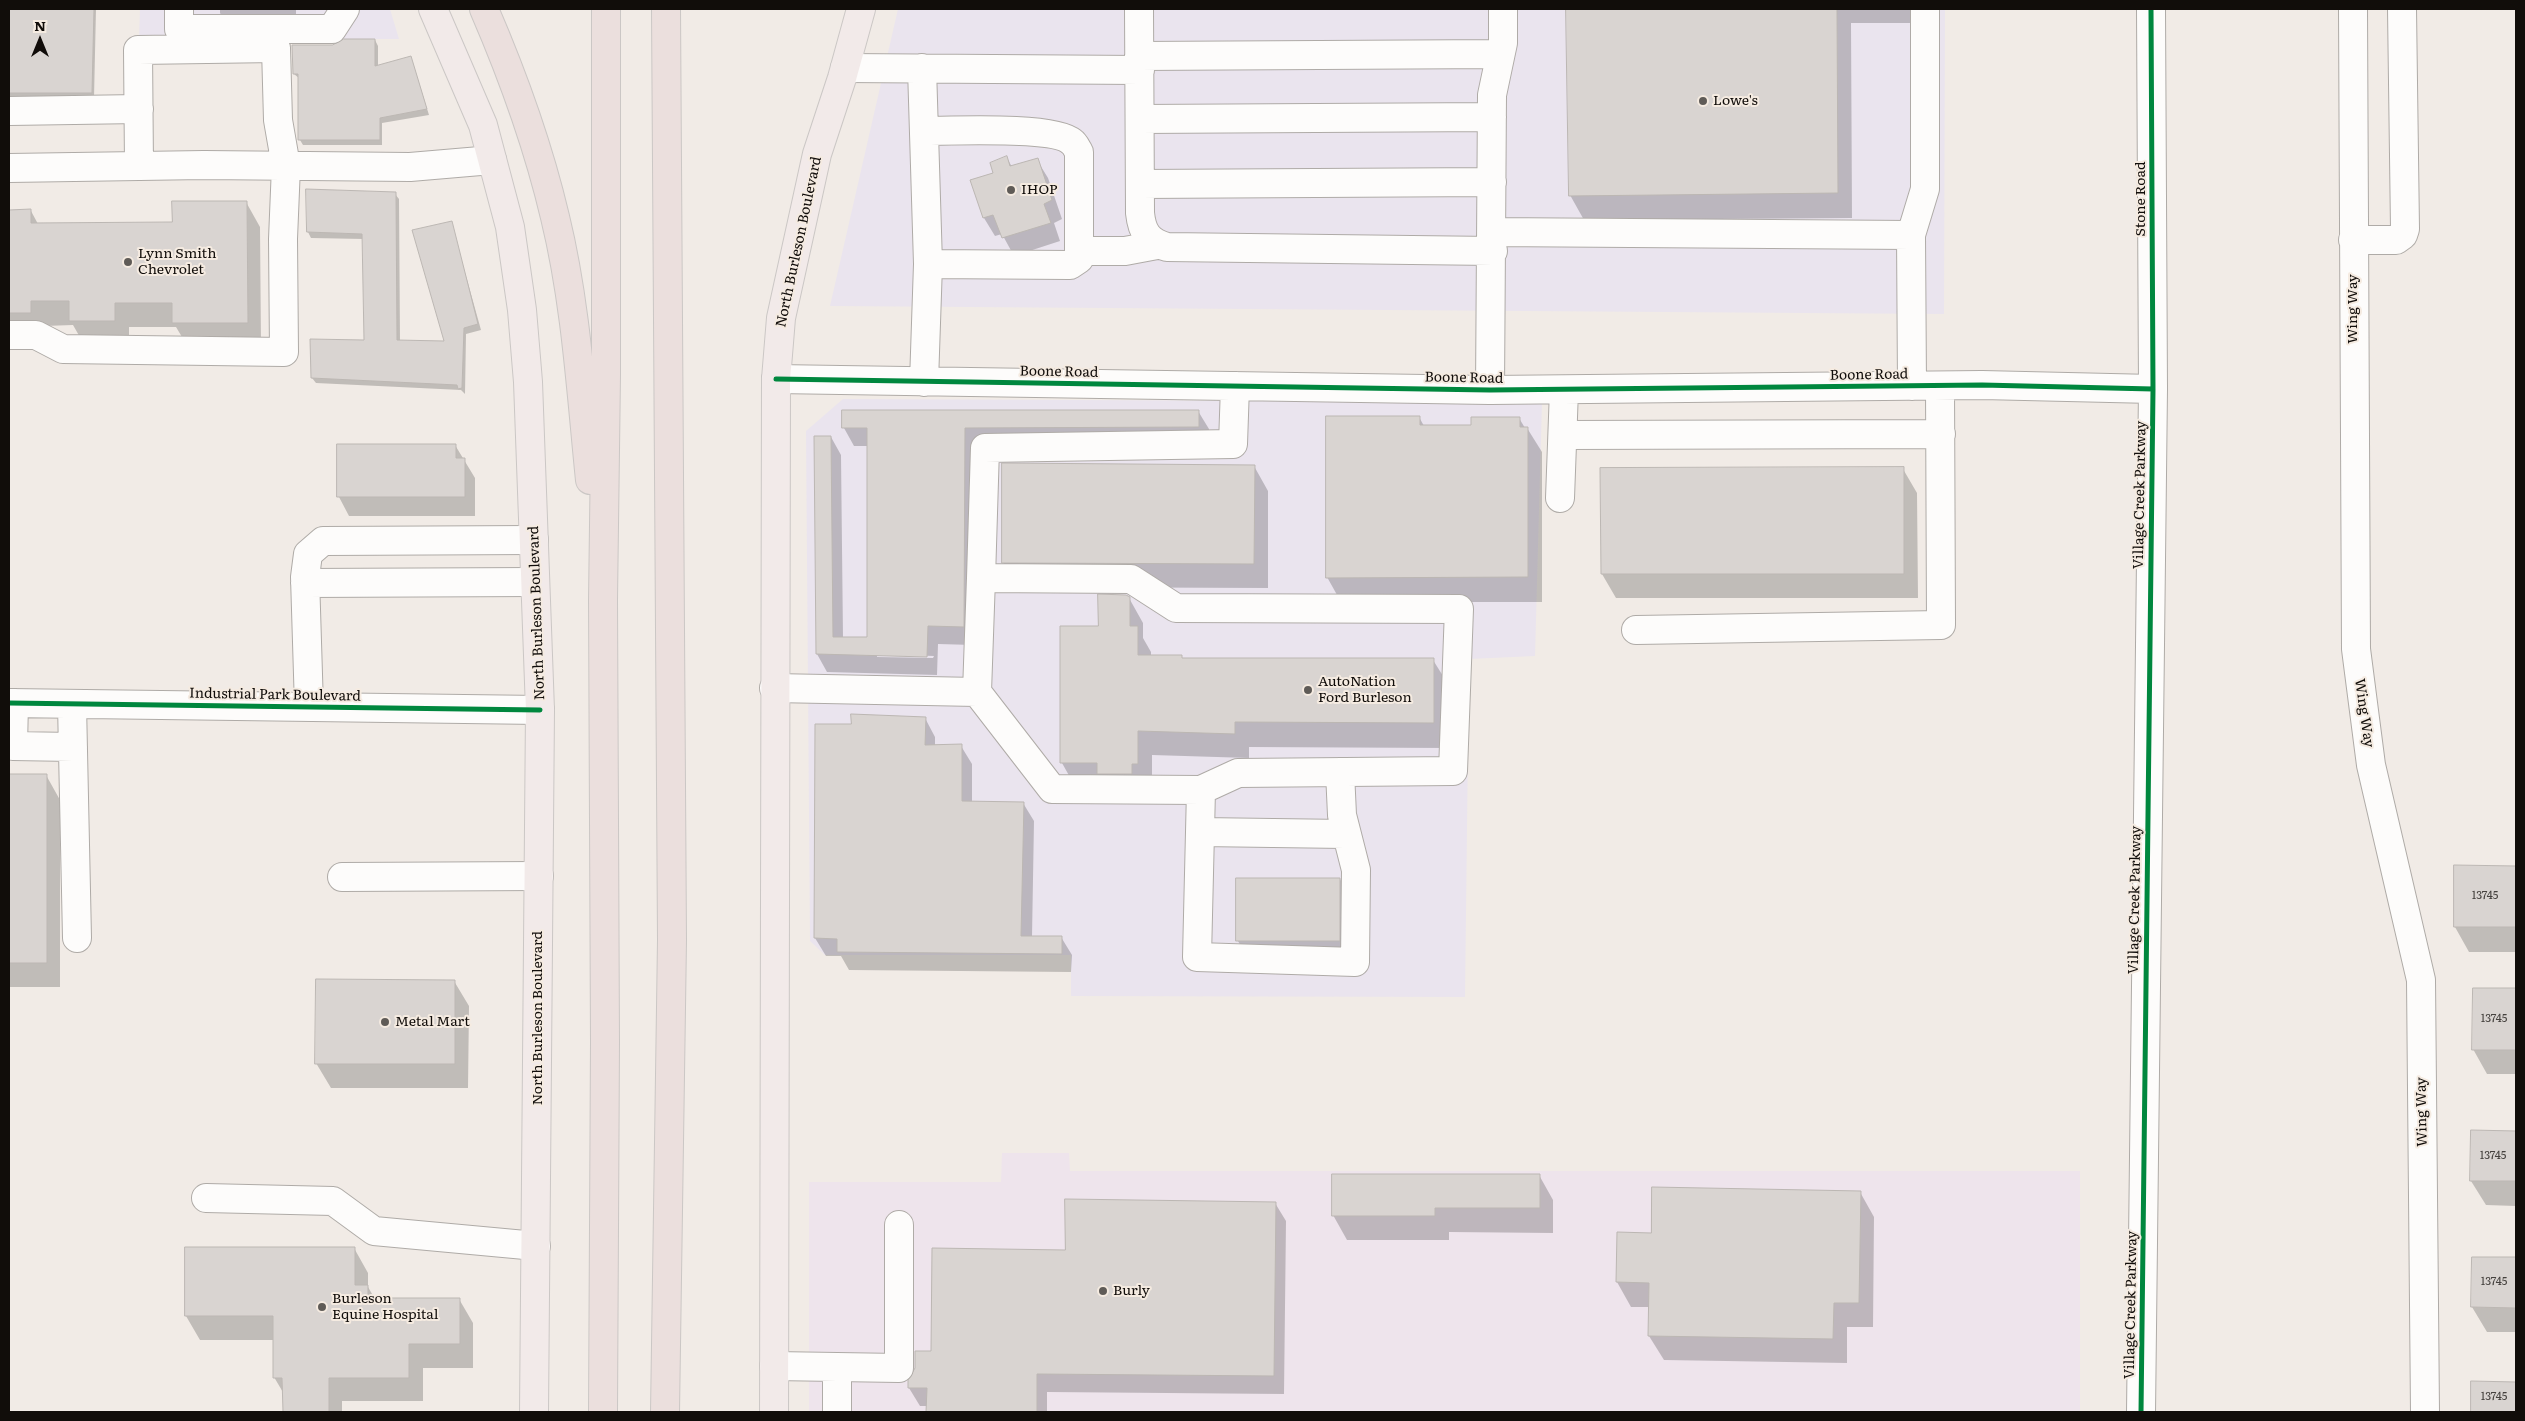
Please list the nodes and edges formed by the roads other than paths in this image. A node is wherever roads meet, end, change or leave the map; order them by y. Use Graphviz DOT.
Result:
graph roads {
  1 [pos="346,9"];
  2 [pos="433,9"];
  3 [pos="484,9"];
  4 [pos="606,9"];
  5 [pos="666,9"];
  6 [pos="861,9"];
  7 [pos="1139,9"];
  8 [pos="1503,9"];
  9 [pos="1925,9"];
  10 [pos="2151,9"];
  11 [pos="2353,9"];
  12 [pos="2402,9"];
  13 [pos="179,19"];
  14 [pos="1500,54"];
  15 [pos="1139,63"];
  16 [pos="844,68"];
  17 [pos="922,68"];
  18 [pos="139,109"];
  19 [pos="9,110"];
  20 [pos="1492,117"];
  21 [pos="1140,119"];
  22 [pos="924,131"];
  23 [pos="492,160"];
  24 [pos="139,166"];
  25 [pos="286,166"];
  26 [pos="9,168"];
  27 [pos="1492,182"];
  28 [pos="1140,184"];
  29 [pos="1911,235"];
  30 [pos="2353,240"];
  31 [pos="1492,242"];
  32 [pos="1157,244"];
  33 [pos="1079,251"];
  34 [pos="928,264"];
  35 [pos="9,335"];
  36 [pos="776,380"];
  37 [pos="924,382"];
  38 [pos="1235,386"];
  39 [pos="1912,386"];
  40 [pos="1940,386"];
  41 [pos="2153,389"];
  42 [pos="1490,390"];
  43 [pos="1564,390"];
  44 [pos="1941,434"];
  45 [pos="1564,435"];
  46 [pos="1560,498"];
  47 [pos="534,540"];
  48 [pos="980,578"];
  49 [pos="535,582"];
  50 [pos="305,583"];
  51 [pos="603,600"];
  52 [pos="1636,630"];
  53 [pos="774,688"];
  54 [pos="977,692"];
  55 [pos="11,703"];
  56 [pos="72,704"];
  57 [pos="309,707"];
  58 [pos="540,710"];
  59 [pos="73,747"];
  60 [pos="1340,772"];
  61 [pos="1201,790"];
  62 [pos="1201,832"];
  63 [pos="1346,834"];
  64 [pos="539,876"];
  65 [pos="342,877"];
  66 [pos="77,938"];
  67 [pos="206,1198"];
  68 [pos="900,1225"];
  69 [pos="536,1246"];
  70 [pos="774,1366"];
  71 [pos="837,1367"];
  72 [pos="665,1378"];
  73 [pos="602,1379"];
  74 [pos="534,1412"];
  75 [pos="583,1412"];
  76 [pos="603,1412"];
  77 [pos="665,1412"];
  78 [pos="669,1412"];
  79 [pos="774,1412"];
  80 [pos="837,1412"];
  81 [pos="2141,1412"];
  82 [pos="2425,1412"];
  1 -- 13 [label="street"];
  2 -- 23 [label="main road, North Burleson Boulevard"];
  3 -- 51 [label="highway"];
  4 -- 51 [label="highway"];
  5 -- 72 [label="highway"];
  6 -- 16 [label="main road, North Burleson Boulevard"];
  7 -- 15 [label="street"];
  8 -- 14 [label="street"];
  9 -- 29 [label="street"];
  10 -- 41 [label="street, Stone Road"];
  11 -- 30 [label="street, Wing Way"];
  12 -- 30 [label="street"];
  14 -- 15 [label="street"];
  14 -- 20 [label="street"];
  15 -- 17 [label="street"];
  15 -- 21 [label="street"];
  16 -- 17 [label="street"];
  16 -- 36 [label="main road, North Burleson Boulevard"];
  17 -- 22 [label="street"];
  18 -- 19 [label="street"];
  18 -- 24 [label="street"];
  18 -- 25 [label="street"];
  20 -- 21 [label="street"];
  20 -- 27 [label="street"];
  21 -- 28 [label="street"];
  22 -- 33 [label="street"];
  22 -- 34 [label="street"];
  23 -- 25 [label="street"];
  23 -- 47 [label="main road, North Burleson Boulevard"];
  24 -- 25 [label="street"];
  24 -- 26 [label="street"];
  25 -- 35 [label="street"];
  27 -- 28 [label="street"];
  27 -- 31 [label="street"];
  28 -- 32 [label="street"];
  29 -- 31 [label="street"];
  29 -- 39 [label="street"];
  30 -- 82 [label="street, Wing Way"];
  31 -- 32 [label="street"];
  31 -- 42 [label="street"];
  32 -- 33 [label="street"];
  33 -- 34 [label="street"];
  34 -- 37 [label="street"];
  36 -- 37 [label="street, Boone Road"];
  36 -- 53 [label="main road, North Burleson Boulevard"];
  37 -- 38 [label="street, Boone Road"];
  38 -- 42 [label="street, Boone Road"];
  38 -- 48 [label="street"];
  39 -- 40 [label="street, Boone Road"];
  39 -- 43 [label="street, Boone Road"];
  40 -- 41 [label="street, Boone Road"];
  40 -- 44 [label="street"];
  41 -- 81 [label="street, Village Creek Parkway"];
  42 -- 43 [label="street, Boone Road"];
  43 -- 45 [label="street"];
  44 -- 45 [label="street"];
  44 -- 52 [label="street"];
  45 -- 46 [label="street"];
  47 -- 49 [label="main road, North Burleson Boulevard"];
  47 -- 50 [label="street"];
  48 -- 54 [label="street"];
  48 -- 60 [label="street"];
  49 -- 50 [label="street"];
  49 -- 58 [label="main road, North Burleson Boulevard"];
  50 -- 57 [label="street"];
  51 -- 73 [label="highway"];
  53 -- 54 [label="street"];
  53 -- 70 [label="main road, North Burleson Boulevard"];
  54 -- 61 [label="street"];
  55 -- 56 [label="street, Industrial Park Boulevard"];
  55 -- 59 [label="street"];
  56 -- 57 [label="street, Industrial Park Boulevard"];
  56 -- 59 [label="street"];
  57 -- 58 [label="street, Industrial Park Boulevard"];
  58 -- 64 [label="main road, North Burleson Boulevard"];
  59 -- 66 [label="street"];
  60 -- 61 [label="street"];
  60 -- 63 [label="street"];
  61 -- 62 [label="street"];
  62 -- 63 [label="street"];
  62 -- 63 [label="street"];
  64 -- 65 [label="street"];
  64 -- 69 [label="main road, North Burleson Boulevard"];
  67 -- 69 [label="street"];
  68 -- 71 [label="street"];
  69 -- 74 [label="main road, North Burleson Boulevard"];
  70 -- 71 [label="street"];
  70 -- 79 [label="main road, North Burleson Boulevard"];
  71 -- 80 [label="street"];
  72 -- 77 [label="highway"];
  72 -- 78 [label="highway"];
  73 -- 75 [label="highway"];
  73 -- 76 [label="highway"];
}
